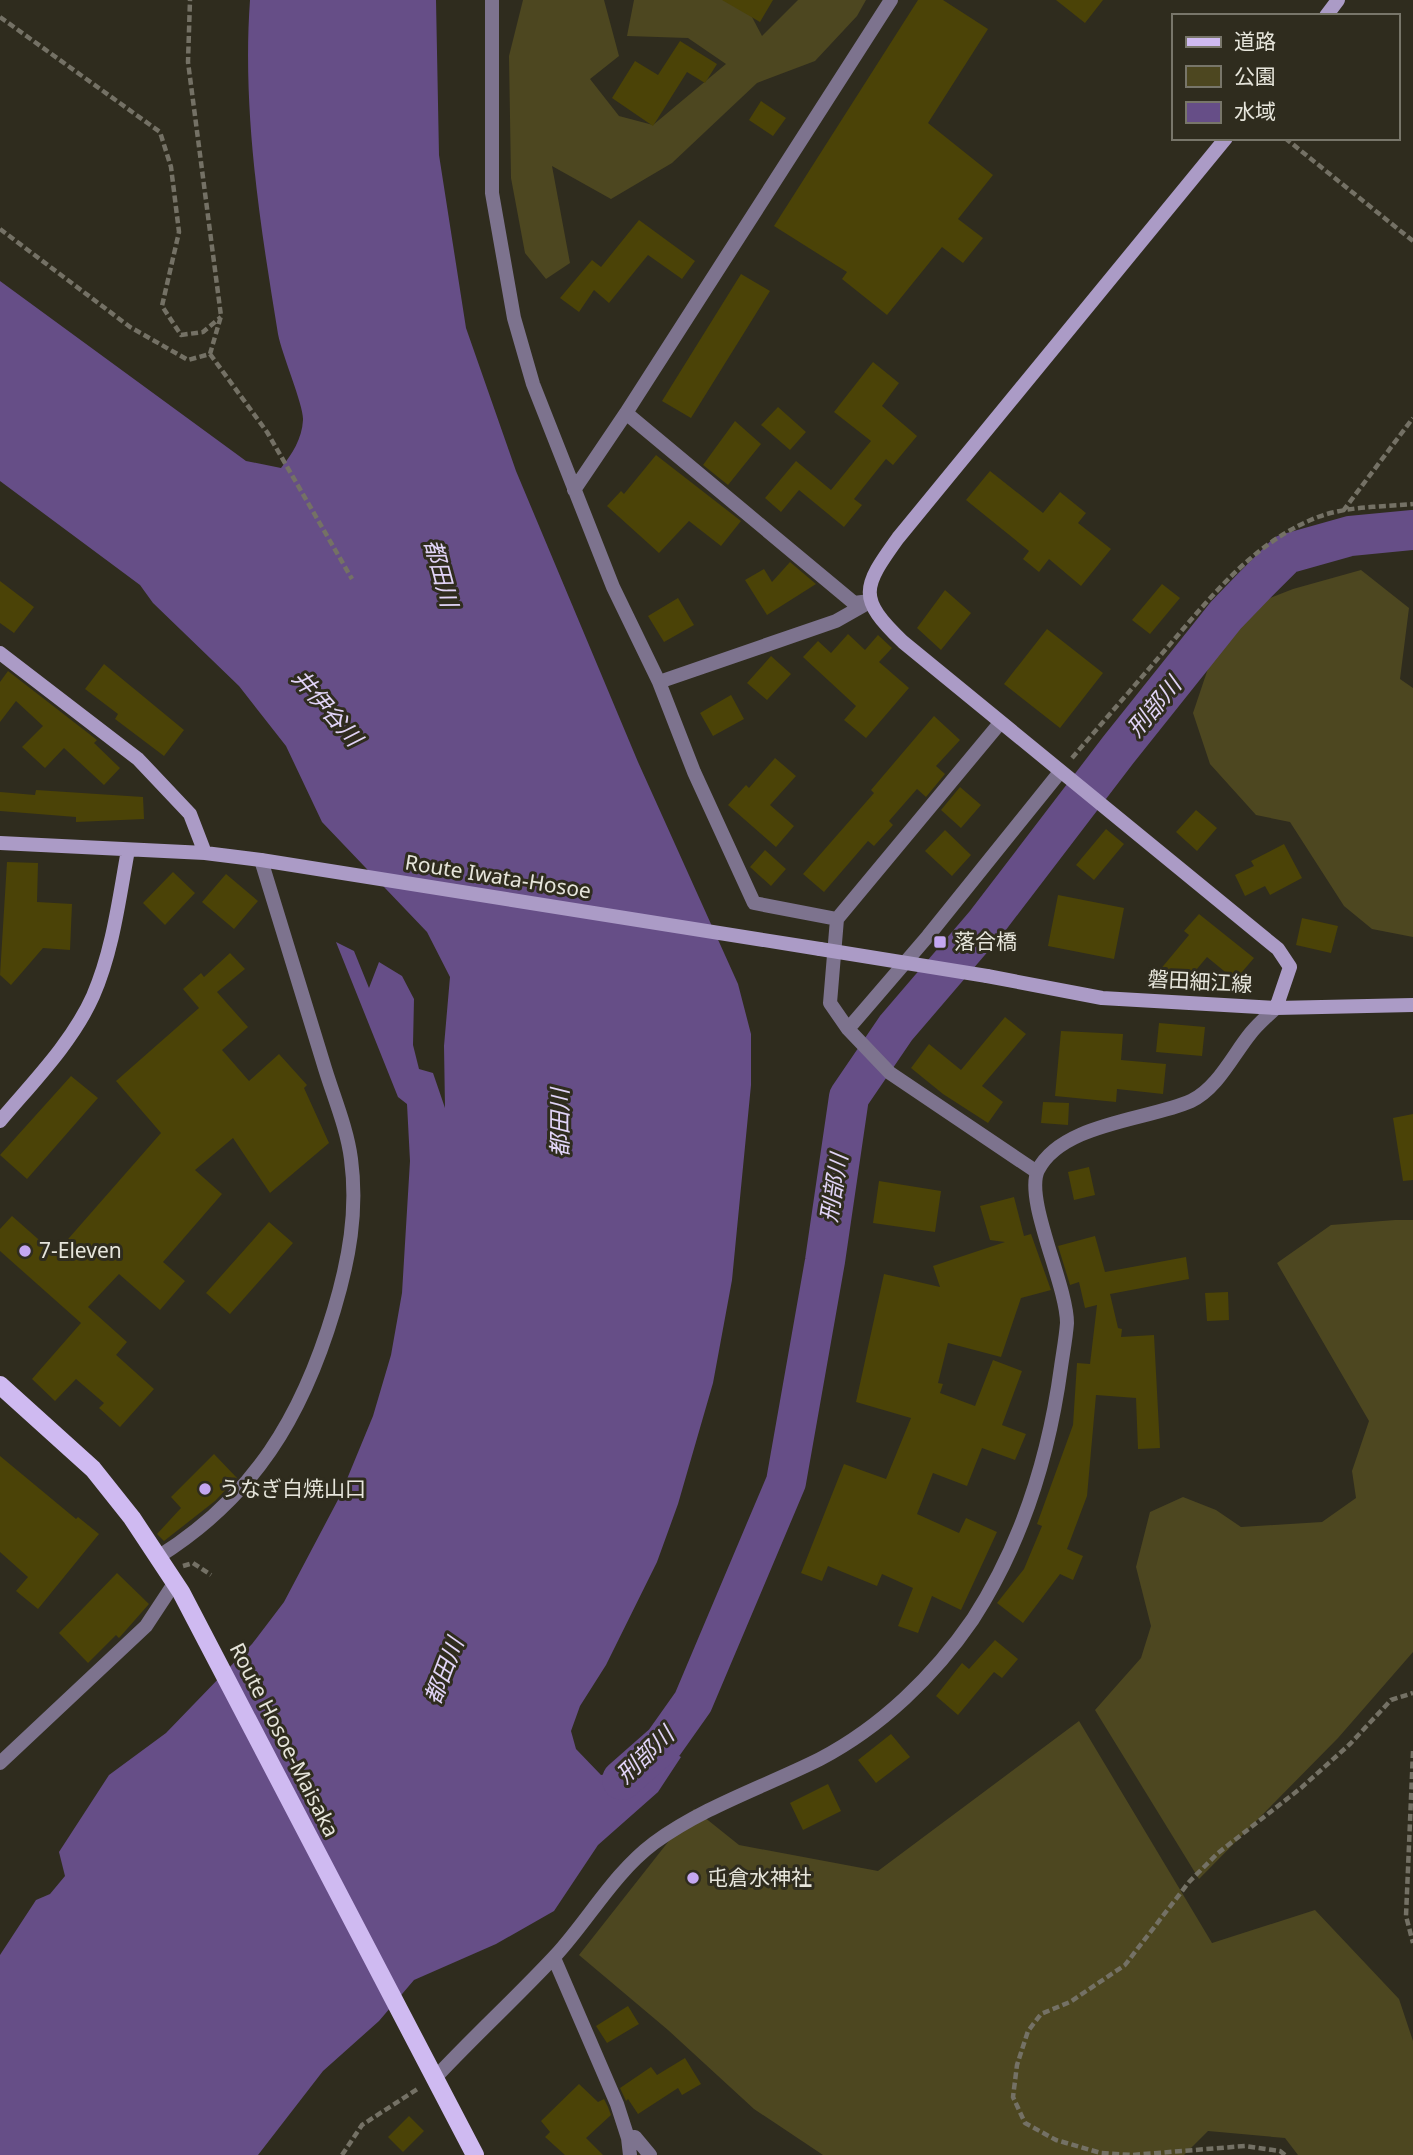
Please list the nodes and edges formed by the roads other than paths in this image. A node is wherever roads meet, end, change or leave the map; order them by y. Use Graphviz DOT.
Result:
graph roads {
  1 [pos="492,0"];
  2 [pos="891,0"];
  3 [pos="1224,140"];
  4 [pos="626,413"];
  5 [pos="574,490"];
  6 [pos="870,601"];
  7 [pos="0,653"];
  8 [pos="659,682"];
  9 [pos="1000,723"];
  10 [pos="1060,772"];
  11 [pos="0,843"];
  12 [pos="128,850"];
  13 [pos="205,853"];
  14 [pos="261,860"];
  15 [pos="837,919"];
  16 [pos="987,976"];
  17 [pos="1413,1004"];
  18 [pos="1276,1008"];
  19 [pos="852,1033"];
  20 [pos="0,1122"];
  21 [pos="1037,1172"];
  22 [pos="0,1386"];
  23 [pos="158,1557"];
  24 [pos="178,1587"];
  25 [pos="0,1763"];
  26 [pos="554,1958"];
  27 [pos="435,2078"];
  28 [pos="628,2138"];
  29 [pos="475,2155"];
  30 [pos="630,2155"];
  31 [pos="650,2155"];
  1 -- 5 [label="street"];
  2 -- 4 [label="street"];
  3 -- 6 [label="street"];
  4 -- 5 [label="street"];
  4 -- 6 [label="street"];
  5 -- 8 [label="street"];
  6 -- 8 [label="street"];
  6 -- 9 [label="street"];
  7 -- 13 [label="street"];
  8 -- 15 [label="street"];
  9 -- 10 [label="street"];
  9 -- 15 [label="street"];
  10 -- 18 [label="street"];
  10 -- 19 [label="street"];
  11 -- 12 [label="street, Route Iwata-Hosoe"];
  12 -- 13 [label="street, Route Iwata-Hosoe"];
  12 -- 20 [label="street"];
  13 -- 14 [label="street, Route Iwata-Hosoe"];
  14 -- 16 [label="street, Route Iwata-Hosoe, bridge"];
  14 -- 23 [label="street"];
  15 -- 19 [label="street"];
  16 -- 18 [label="street, 磐田細江線"];
  17 -- 18 [label="street, 磐田細江線"];
  18 -- 21 [label="street"];
  19 -- 21 [label="street"];
  21 -- 26 [label="street"];
  22 -- 23 [label="main road, Route Hosoe-Maisaka"];
  23 -- 24 [label="main road, Route Hosoe-Maisaka"];
  24 -- 25 [label="street"];
  24 -- 27 [label="main road, Route Hosoe-Maisaka"];
  26 -- 27 [label="street"];
  26 -- 28 [label="street"];
  27 -- 29 [label="main road, Route Hosoe-Maisaka"];
  28 -- 30 [label="street"];
  28 -- 31 [label="street"];
}
